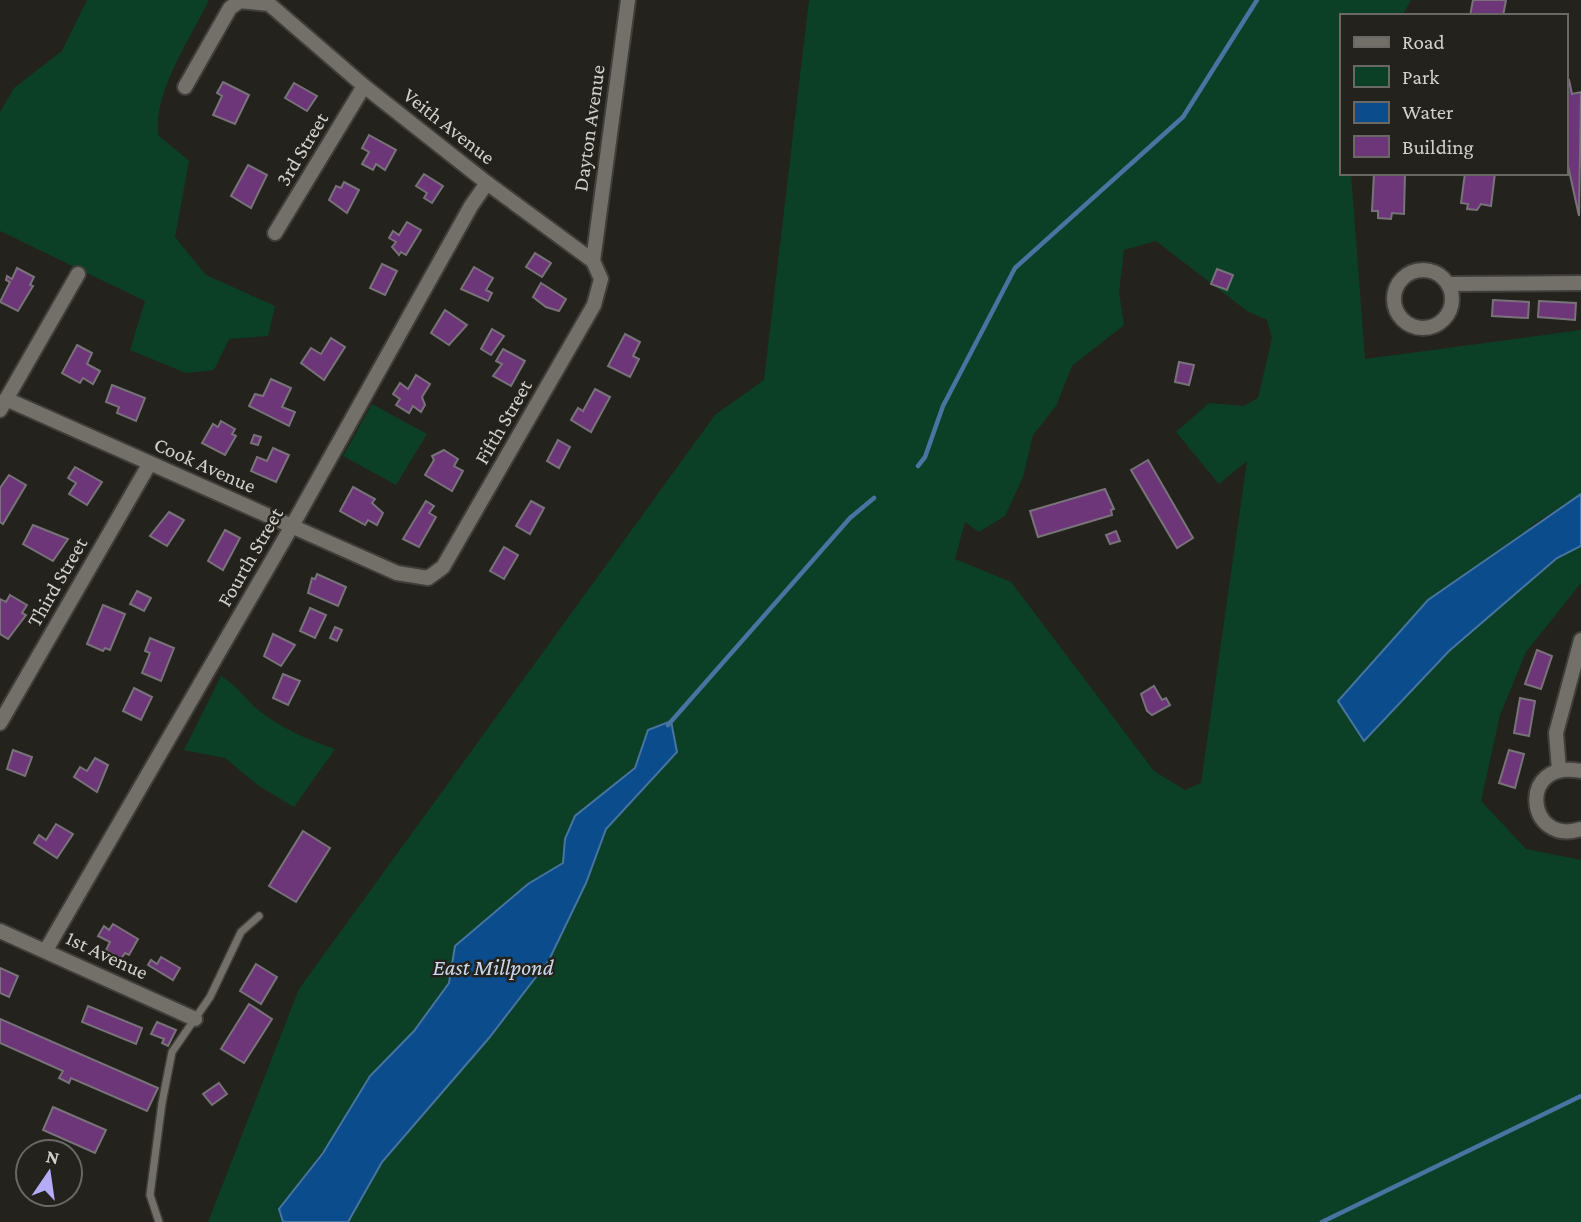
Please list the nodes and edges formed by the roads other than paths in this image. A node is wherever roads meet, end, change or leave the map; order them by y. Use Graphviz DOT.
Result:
graph roads {
  1 [pos="628,0"];
  2 [pos="364,86"];
  3 [pos="185,87"];
  4 [pos="487,183"];
  5 [pos="275,233"];
  6 [pos="593,261"];
  7 [pos="78,274"];
  8 [pos="601,279"];
  9 [pos="1581,283"];
  10 [pos="1448,284"];
  11 [pos="3,404"];
  12 [pos="150,463"];
  13 [pos="292,526"];
  14 [pos="428,578"];
  15 [pos="1581,640"];
  16 [pos="0,723"];
  17 [pos="1559,770"];
  18 [pos="1581,771"];
  19 [pos="1581,829"];
  20 [pos="259,916"];
  21 [pos="0,931"];
  22 [pos="47,950"];
  23 [pos="195,1019"];
  24 [pos="159,1222"];
  1 -- 6 [label="street, Dayton Avenue"];
  2 -- 3 [label="street, Veith Avenue"];
  2 -- 4 [label="street, Veith Avenue"];
  2 -- 5 [label="street, 3rd Street"];
  4 -- 6 [label="street, Veith Avenue"];
  4 -- 13 [label="street, Fourth Street"];
  6 -- 8 [label="street, Veith Avenue"];
  7 -- 11 [label="street"];
  8 -- 14 [label="street, Fifth Street"];
  9 -- 10 [label="street"];
  10 -- 10 [label="street"];
  11 -- 12 [label="street, Cook Avenue"];
  12 -- 13 [label="street, Cook Avenue"];
  12 -- 16 [label="street, Third Street"];
  13 -- 14 [label="street, Cook Avenue"];
  13 -- 22 [label="street, Fourth Street"];
  15 -- 17 [label="street"];
  17 -- 18 [label="street"];
  17 -- 19 [label="street"];
  20 -- 23 [label="lane"];
  21 -- 22 [label="street, 1st Avenue"];
  22 -- 23 [label="street, 1st Avenue"];
  23 -- 24 [label="lane"];
}
